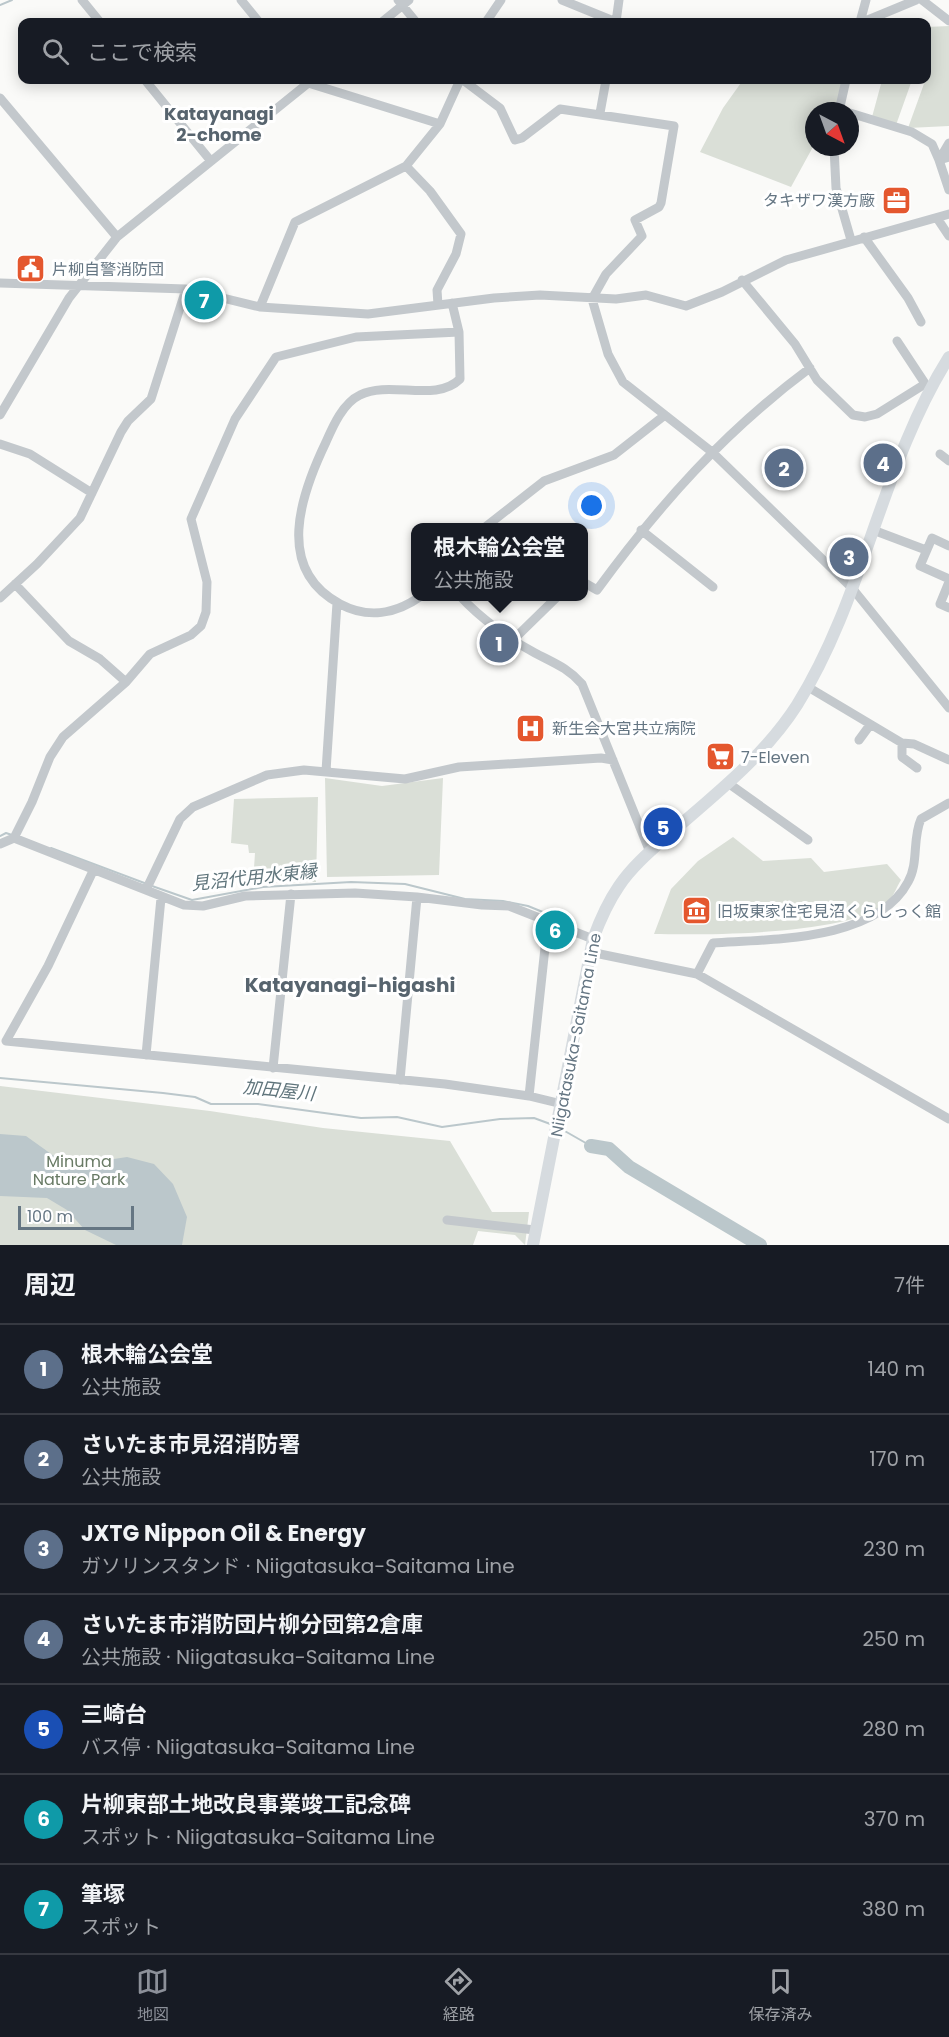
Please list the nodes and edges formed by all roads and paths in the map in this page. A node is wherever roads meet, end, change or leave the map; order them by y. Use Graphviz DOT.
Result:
graph roads {
  1 [pos="82,0"];
  2 [pos="241,0"];
  3 [pos="501,0"];
  4 [pos="562,0"];
  5 [pos="619,0"];
  6 [pos="866,0"];
  7 [pos="916,0"];
  8 [pos="922,0"];
  9 [pos="403,2"];
  10 [pos="97,18"];
  11 [pos="256,18"];
  12 [pos="386,18"];
  13 [pos="413,18"];
  14 [pos="489,18"];
  15 [pos="606,18"];
  16 [pos="617,18"];
  17 [pos="863,18"];
  18 [pos="872,18"];
  19 [pos="949,21"];
  20 [pos="148,84"];
  21 [pos="303,84"];
  22 [pos="316,84"];
  23 [pos="460,84"];
  24 [pos="467,84"];
  25 [pos="605,84"];
  26 [pos="845,84"];
  27 [pos="0,98"];
  28 [pos="842,102"];
  29 [pos="600,113"];
  30 [pos="859,116"];
  31 [pos="440,124"];
  32 [pos="949,144"];
  33 [pos="834,156"];
  34 [pos="949,157"];
  35 [pos="210,160"];
  36 [pos="939,160"];
  37 [pos="406,166"];
  38 [pos="949,190"];
  39 [pos="949,214"];
  40 [pos="937,218"];
  41 [pos="949,236"];
  42 [pos="117,237"];
  43 [pos="864,237"];
  44 [pos="851,240"];
  45 [pos="742,280"];
  46 [pos="0,283"];
  47 [pos="77,285"];
  48 [pos="186,289"];
  49 [pos="592,298"];
  50 [pos="452,303"];
  51 [pos="438,305"];
  52 [pos="260,307"];
  53 [pos="921,322"];
  54 [pos="459,332"];
  55 [pos="897,341"];
  56 [pos="949,357"];
  57 [pos="810,368"];
  58 [pos="944,374"];
  59 [pos="927,387"];
  60 [pos="665,415"];
  61 [pos="0,416"];
  62 [pos="0,444"];
  63 [pos="712,452"];
  64 [pos="940,454"];
  65 [pos="949,461"];
  66 [pos="92,493"];
  67 [pos="490,523"];
  68 [pos="641,530"];
  69 [pos="873,530"];
  70 [pos="949,546"];
  71 [pos="926,550"];
  72 [pos="949,580"];
  73 [pos="15,584"];
  74 [pos="588,585"];
  75 [pos="713,587"];
  76 [pos="852,588"];
  77 [pos="0,598"];
  78 [pos="414,601"];
  79 [pos="465,601"];
  80 [pos="554,601"];
  81 [pos="337,603"];
  82 [pos="949,608"];
  83 [pos="514,639"];
  84 [pos="126,682"];
  85 [pos="808,687"];
  86 [pos="949,708"];
  87 [pos="870,725"];
  88 [pos="859,740"];
  89 [pos="902,743"];
  90 [pos="613,760"];
  91 [pos="949,760"];
  92 [pos="917,768"];
  93 [pos="326,771"];
  94 [pos="728,783"];
  95 [pos="949,803"];
  96 [pos="14,838"];
  97 [pos="808,840"];
  98 [pos="0,843"];
  99 [pos="650,852"];
  100 [pos="93,871"];
  101 [pos="146,890"];
  102 [pos="291,894"];
  103 [pos="417,897"];
  104 [pos="161,898"];
  105 [pos="548,920"];
  106 [pos="593,939"];
  107 [pos="590,952"];
  108 [pos="697,974"];
  109 [pos="146,1055"];
  110 [pos="273,1068"];
  111 [pos="400,1080"];
  112 [pos="528,1096"];
  113 [pos="562,1104"];
  114 [pos="949,1119"];
  115 [pos="447,1220"];
  116 [pos="535,1230"];
  117 [pos="532,1245"];
  1 -- 10 [label="street"];
  2 -- 11 [label="street"];
  3 -- 14 [label="street"];
  4 -- 15 [label="street"];
  5 -- 16 [label="street"];
  6 -- 17 [label="street"];
  7 -- 18 [label="street"];
  8 -- 19 [label="street"];
  9 -- 12 [label="street"];
  9 -- 13 [label="street"];
  20 -- 35 [label="street"];
  21 -- 35 [label="street"];
  22 -- 31 [label="street"];
  23 -- 31 [label="street"];
  24 -- 29 [label="street"];
  25 -- 29 [label="street"];
  26 -- 28 [label="street"];
  27 -- 42 [label="street"];
  29 -- 49 [label="street"];
  30 -- 36 [label="street"];
  31 -- 37 [label="street"];
  32 -- 36 [label="street"];
  33 -- 44 [label="street"];
  34 -- 36 [label="street"];
  35 -- 42 [label="street"];
  36 -- 38 [label="street"];
  37 -- 51 [label="street"];
  37 -- 52 [label="street"];
  39 -- 40 [label="street"];
  40 -- 41 [label="street"];
  40 -- 43 [label="street"];
  42 -- 47 [label="street"];
  43 -- 44 [label="street"];
  43 -- 53 [label="street"];
  44 -- 45 [label="street"];
  45 -- 49 [label="street"];
  45 -- 57 [label="street"];
  46 -- 47 [label="street"];
  47 -- 48 [label="street"];
  47 -- 61 [label="street"];
  48 -- 52 [label="street"];
  48 -- 66 [label="street"];
  49 -- 50 [label="street"];
  49 -- 60 [label="street"];
  50 -- 51 [label="street"];
  50 -- 54 [label="street"];
  51 -- 52 [label="street"];
  54 -- 81 [label="street"];
  54 -- 84 [label="street"];
  55 -- 59 [label="street"];
  56 -- 58 [label="main road, Niigatasuka-Saitama Line"];
  57 -- 59 [label="street"];
  57 -- 63 [label="street"];
  58 -- 59 [label="main road, Niigatasuka-Saitama Line"];
  59 -- 69 [label="main road, Niigatasuka-Saitama Line"];
  60 -- 63 [label="street"];
  60 -- 67 [label="street"];
  62 -- 66 [label="street"];
  63 -- 68 [label="street"];
  63 -- 76 [label="street"];
  64 -- 65 [label="street"];
  66 -- 73 [label="street"];
  68 -- 74 [label="street"];
  68 -- 75 [label="street"];
  69 -- 71 [label="street"];
  69 -- 76 [label="main road, Niigatasuka-Saitama Line"];
  70 -- 71 [label="street"];
  71 -- 72 [label="street"];
  72 -- 82 [label="street"];
  73 -- 77 [label="street"];
  73 -- 84 [label="street"];
  76 -- 85 [label="main road, Niigatasuka-Saitama Line"];
  76 -- 86 [label="street"];
  78 -- 81 [label="street"];
  79 -- 83 [label="street"];
  80 -- 83 [label="street"];
  81 -- 93 [label="street"];
  83 -- 90 [label="street"];
  84 -- 96 [label="street"];
  85 -- 87 [label="street"];
  85 -- 94 [label="main road, Niigatasuka-Saitama Line"];
  87 -- 88 [label="street"];
  87 -- 89 [label="street"];
  89 -- 91 [label="street"];
  89 -- 92 [label="street"];
  90 -- 93 [label="street"];
  90 -- 99 [label="street"];
  93 -- 101 [label="street"];
  94 -- 97 [label="street"];
  94 -- 99 [label="main road, Niigatasuka-Saitama Line"];
  95 -- 108 [label="street"];
  96 -- 98 [label="street"];
  96 -- 100 [label="street"];
  99 -- 106 [label="main road, Niigatasuka-Saitama Line"];
  100 -- 101 [label="street"];
  100 -- 109 [label="street"];
  101 -- 104 [label="street"];
  102 -- 103 [label="street"];
  102 -- 104 [label="street"];
  102 -- 110 [label="street"];
  103 -- 105 [label="street"];
  103 -- 111 [label="street"];
  104 -- 109 [label="street"];
  105 -- 106 [label="street"];
  105 -- 112 [label="street"];
  106 -- 107 [label="main road, Niigatasuka-Saitama Line"];
  107 -- 108 [label="street"];
  107 -- 113 [label="main road, Niigatasuka-Saitama Line"];
  108 -- 114 [label="street"];
  109 -- 110 [label="street"];
  110 -- 111 [label="street"];
  111 -- 112 [label="street"];
  112 -- 113 [label="street"];
  113 -- 116 [label="main road, Niigatasuka-Saitama Line"];
  115 -- 116 [label="street"];
  116 -- 117 [label="main road, Niigatasuka-Saitama Line"];
}
